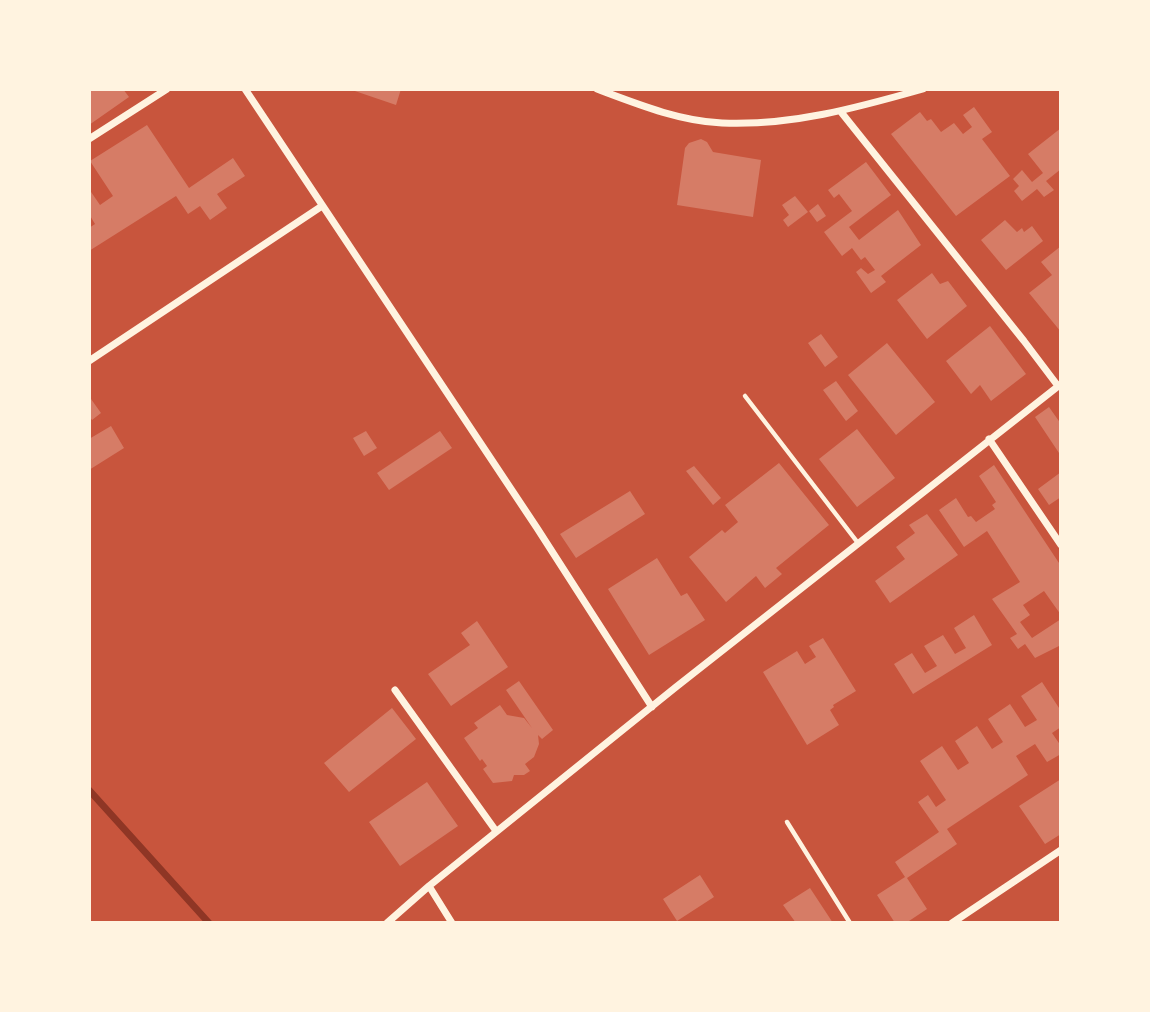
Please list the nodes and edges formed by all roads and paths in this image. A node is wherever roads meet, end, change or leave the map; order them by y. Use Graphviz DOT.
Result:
graph roads {
  1 [pos="167,89"];
  2 [pos="245,89"];
  3 [pos="597,89"];
  4 [pos="923,89"];
  5 [pos="841,112"];
  6 [pos="89,139"];
  7 [pos="322,206"];
  8 [pos="89,360"];
  9 [pos="1059,385"];
  10 [pos="745,396"];
  11 [pos="989,439"];
  12 [pos="859,544"];
  13 [pos="1061,545"];
  14 [pos="395,690"];
  15 [pos="652,707"];
  16 [pos="787,822"];
  17 [pos="496,831"];
  18 [pos="1061,850"];
  19 [pos="429,886"];
  20 [pos="387,923"];
  21 [pos="452,923"];
  22 [pos="850,923"];
  23 [pos="951,923"];
  1 -- 6 [label="street"];
  2 -- 7 [label="street"];
  3 -- 5 [label="street"];
  4 -- 5 [label="street"];
  5 -- 9 [label="street"];
  7 -- 8 [label="street"];
  7 -- 15 [label="street"];
  9 -- 11 [label="street"];
  10 -- 12 [label="lane"];
  11 -- 12 [label="street"];
  11 -- 13 [label="street"];
  12 -- 15 [label="street"];
  14 -- 17 [label="street"];
  15 -- 17 [label="street"];
  16 -- 22 [label="lane"];
  17 -- 19 [label="street"];
  18 -- 23 [label="street"];
  19 -- 20 [label="street"];
  19 -- 21 [label="street"];
}
